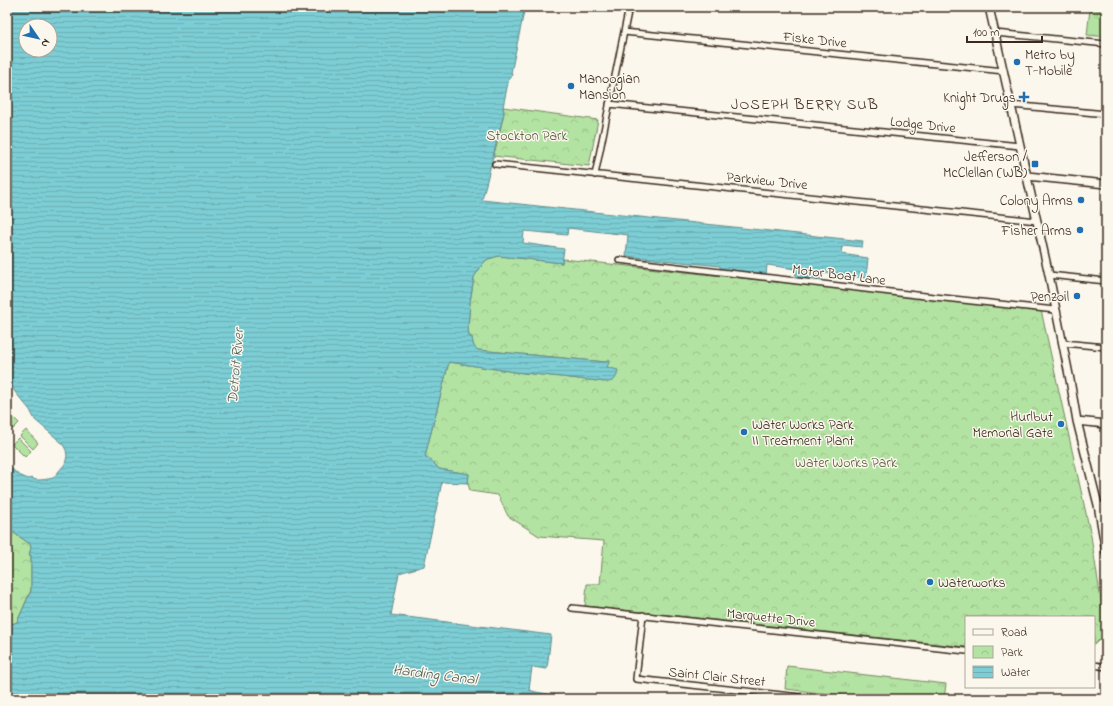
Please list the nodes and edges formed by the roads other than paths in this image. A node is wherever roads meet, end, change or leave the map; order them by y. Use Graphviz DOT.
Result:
graph roads {
  1 [pos="629,7"];
  2 [pos="989,7"];
  3 [pos="624,32"];
  4 [pos="995,33"];
  5 [pos="1106,44"];
  6 [pos="1004,71"];
  7 [pos="609,104"];
  8 [pos="1011,105"];
  9 [pos="1106,114"];
  10 [pos="1020,146"];
  11 [pos="495,164"];
  12 [pos="595,174"];
  13 [pos="1027,176"];
  14 [pos="1106,184"];
  15 [pos="1037,221"];
  16 [pos="619,260"];
  17 [pos="1049,275"];
  18 [pos="1106,281"];
  19 [pos="1055,310"];
  20 [pos="1063,343"];
  21 [pos="1106,347"];
  22 [pos="1077,421"];
  23 [pos="1106,424"];
  24 [pos="1098,505"];
  25 [pos="1106,506"];
  26 [pos="1106,552"];
  27 [pos="572,608"];
  28 [pos="643,615"];
  29 [pos="965,651"];
  30 [pos="1095,665"];
  31 [pos="1106,667"];
  32 [pos="819,699"];
  1 -- 3 [label="street"];
  2 -- 4 [label="main road"];
  3 -- 6 [label="street, Fiske Drive"];
  3 -- 7 [label="street"];
  4 -- 5 [label="street"];
  4 -- 6 [label="main road"];
  6 -- 8 [label="main road"];
  7 -- 10 [label="street, Lodge Drive"];
  7 -- 12 [label="street"];
  8 -- 9 [label="street"];
  8 -- 10 [label="main road"];
  10 -- 13 [label="main road"];
  11 -- 12 [label="street, Parkview Drive"];
  12 -- 15 [label="street, Parkview Drive"];
  13 -- 14 [label="main road"];
  13 -- 15 [label="main road"];
  15 -- 17 [label="main road"];
  16 -- 19 [label="street, Motor Boat Lane"];
  17 -- 18 [label="street"];
  17 -- 19 [label="main road"];
  19 -- 20 [label="main road"];
  20 -- 21 [label="street"];
  20 -- 22 [label="main road"];
  22 -- 23 [label="main road"];
  22 -- 24 [label="main road"];
  24 -- 25 [label="street"];
  24 -- 26 [label="main road"];
  27 -- 28 [label="street, Marquette Drive"];
  28 -- 29 [label="street, Marquette Drive"];
  28 -- 32 [label="street, Saint Clair Street"];
  30 -- 31 [label="street"];
}
